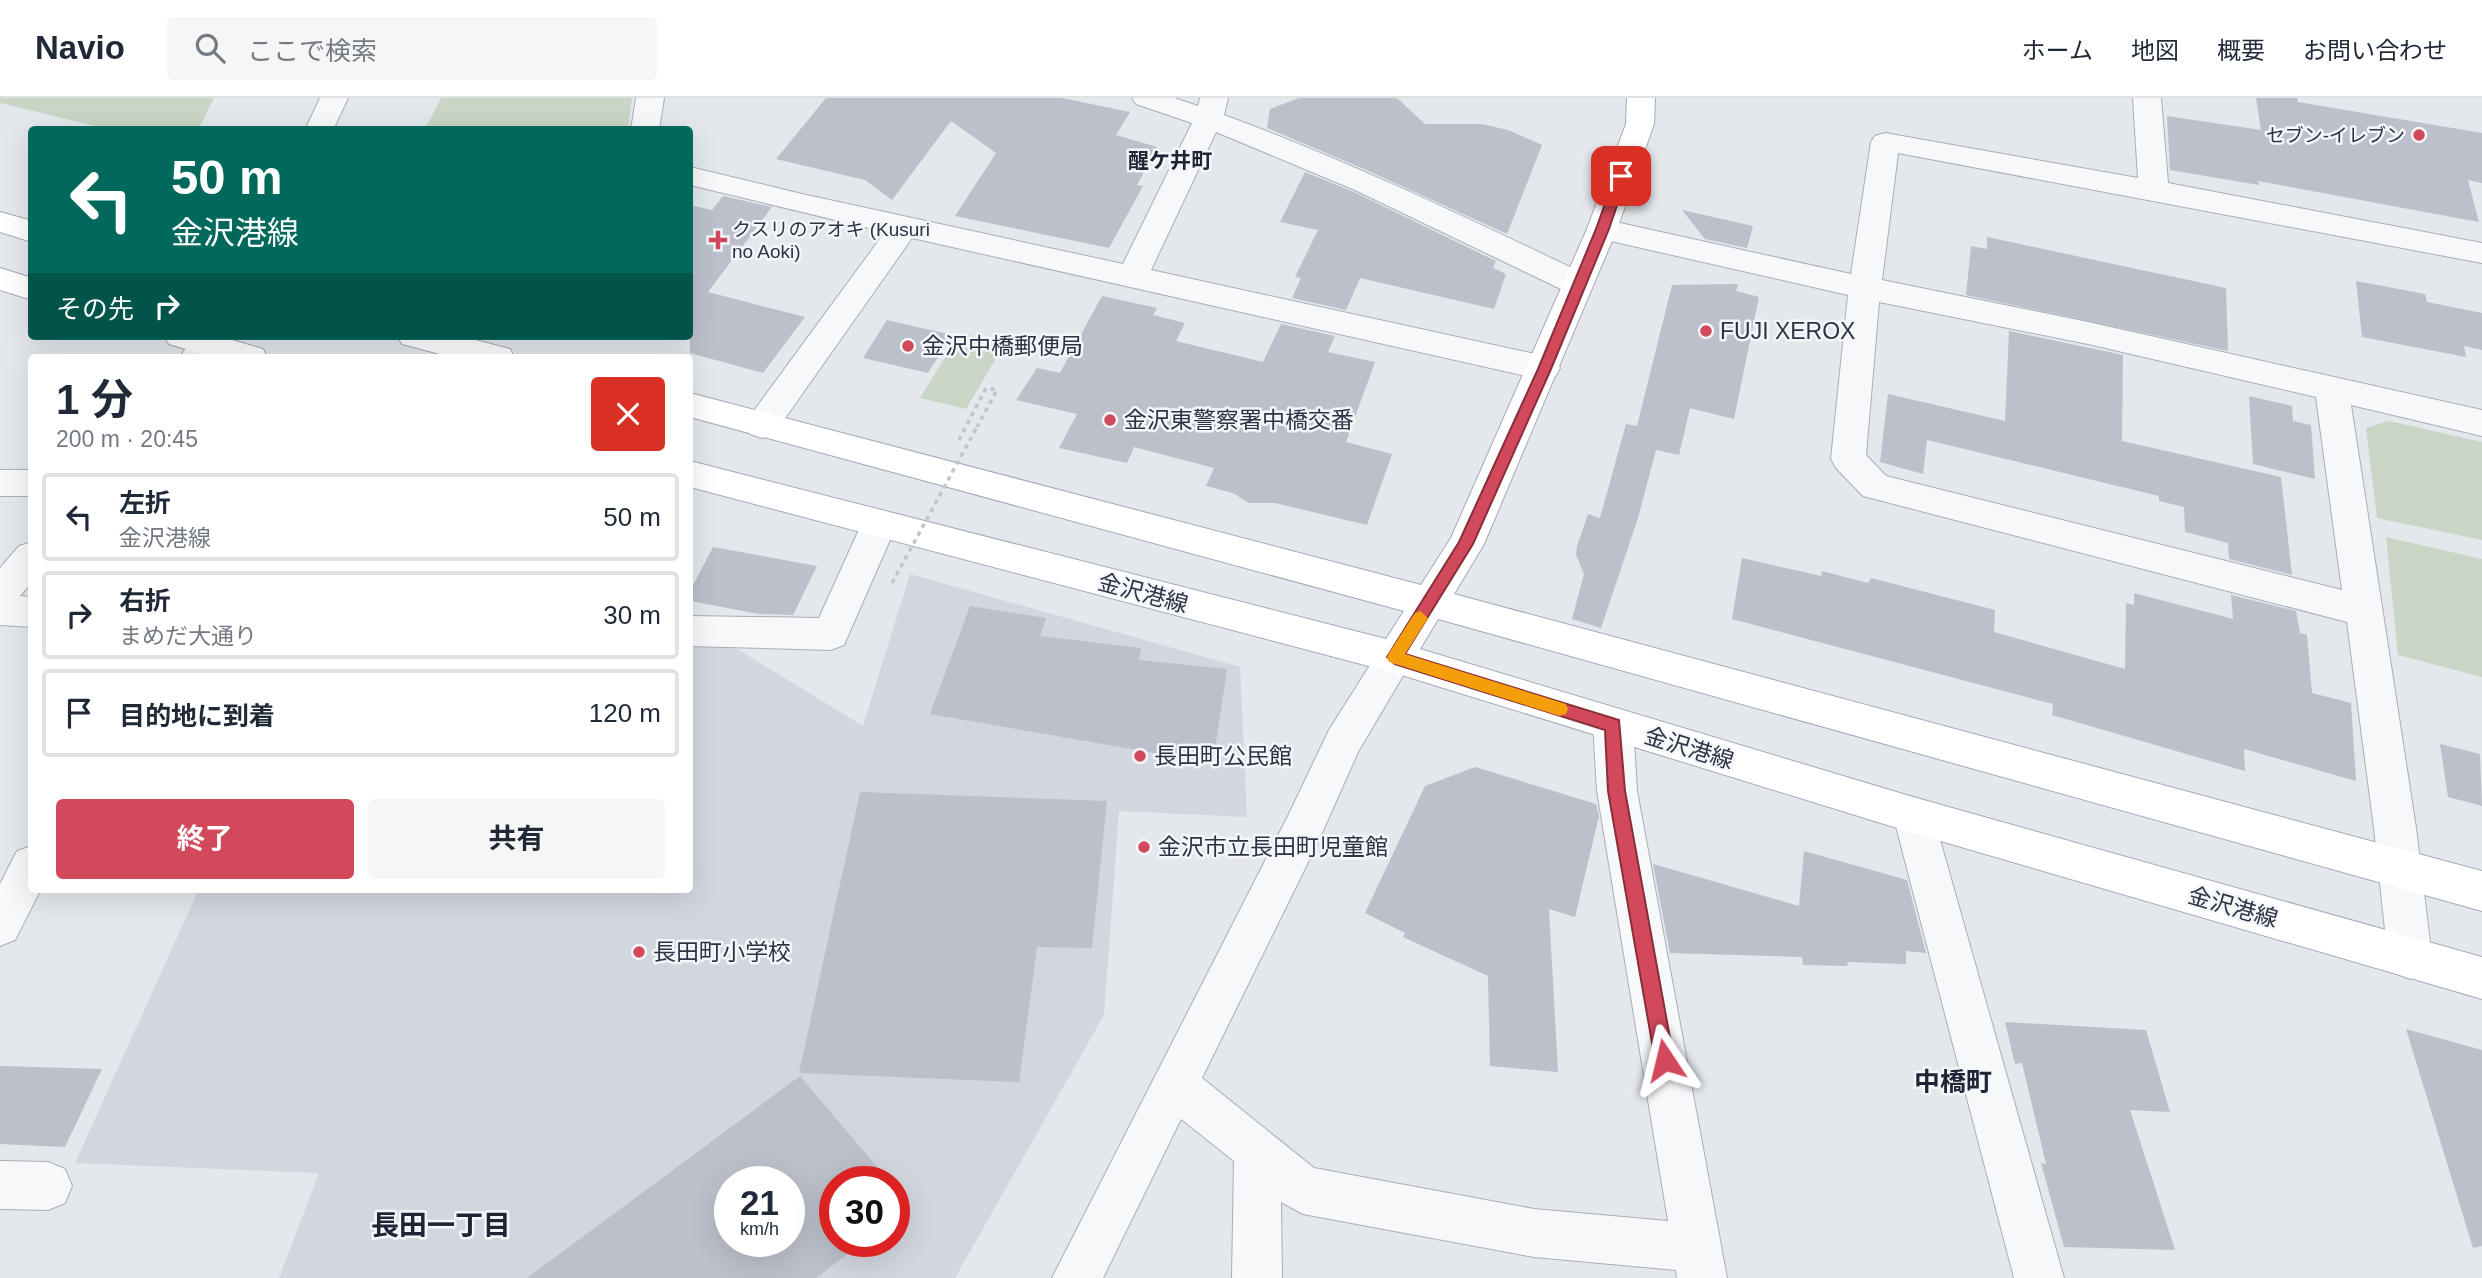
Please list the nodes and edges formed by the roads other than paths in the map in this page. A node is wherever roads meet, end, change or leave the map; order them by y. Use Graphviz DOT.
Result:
graph roads {
  1 [pos="334,98"];
  2 [pos="649,98"];
  3 [pos="1146,98"];
  4 [pos="1641,98"];
  5 [pos="2147,98"];
  6 [pos="1212,108"];
  7 [pos="321,126"];
  8 [pos="646,126"];
  9 [pos="693,177"];
  10 [pos="2154,190"];
  11 [pos="0,222"];
  12 [pos="905,226"];
  13 [pos="1602,229"];
  14 [pos="28,231"];
  15 [pos="2482,253"];
  16 [pos="1132,277"];
  17 [pos="0,279"];
  18 [pos="1578,284"];
  19 [pos="1865,287"];
  20 [pos="28,288"];
  21 [pos="429,340"];
  22 [pos="198,343"];
  23 [pos="240,354"];
  24 [pos="486,354"];
  25 [pos="1544,369"];
  26 [pos="2332,390"];
  27 [pos="693,406"];
  28 [pos="2482,424"];
  29 [pos="762,425"];
  30 [pos="693,475"];
  31 [pos="0,483"];
  32 [pos="28,484"];
  33 [pos="879,524"];
  34 [pos="28,561"];
  35 [pos="0,594"];
  36 [pos="1430,602"];
  37 [pos="0,610"];
  38 [pos="2364,611"];
  39 [pos="28,612"];
  40 [pos="693,631"];
  41 [pos="1395,657"];
  42 [pos="1613,725"];
  43 [pos="1913,815"];
  44 [pos="2398,868"];
  45 [pos="28,873"];
  46 [pos="2482,891"];
  47 [pos="0,926"];
  48 [pos="2410,958"];
  49 [pos="2482,978"];
  50 [pos="1174,1085"];
  51 [pos="1257,1150"];
  52 [pos="0,1185"];
  53 [pos="48,1186"];
  54 [pos="1700,1263"];
  55 [pos="1077,1278"];
  56 [pos="1257,1278"];
  57 [pos="2039,1278"];
  1 -- 7 [label="street"];
  2 -- 8 [label="street"];
  3 -- 6 [label="street"];
  4 -- 13 [label="main road"];
  5 -- 10 [label="street"];
  6 -- 16 [label="street"];
  6 -- 18 [label="street"];
  9 -- 12 [label="street"];
  10 -- 15 [label="street"];
  10 -- 19 [label="street"];
  11 -- 14 [label="main road"];
  12 -- 16 [label="street"];
  12 -- 29 [label="street"];
  13 -- 18 [label="main road"];
  13 -- 19 [label="street"];
  16 -- 25 [label="street"];
  17 -- 20 [label="main road"];
  18 -- 25 [label="main road"];
  19 -- 26 [label="street"];
  19 -- 38 [label="street"];
  21 -- 24 [label="main road"];
  22 -- 23 [label="main road"];
  25 -- 36 [label="main road"];
  26 -- 28 [label="street"];
  26 -- 38 [label="street"];
  27 -- 29 [label="main road"];
  29 -- 36 [label="main road"];
  30 -- 33 [label="main road, 金沢港線"];
  31 -- 32 [label="street"];
  33 -- 40 [label="street"];
  33 -- 41 [label="main road, 金沢港線"];
  34 -- 35 [label="street"];
  36 -- 41 [label="main road"];
  36 -- 44 [label="main road"];
  37 -- 39 [label="street"];
  38 -- 44 [label="street"];
  41 -- 42 [label="main road, 金沢港線"];
  41 -- 50 [label="street"];
  42 -- 43 [label="main road, 金沢港線"];
  42 -- 54 [label="street"];
  43 -- 48 [label="main road, 金沢港線"];
  43 -- 57 [label="street"];
  44 -- 46 [label="main road"];
  44 -- 48 [label="street"];
  45 -- 47 [label="street"];
  48 -- 49 [label="main road, 金沢港線"];
  50 -- 51 [label="street"];
  50 -- 55 [label="street"];
  51 -- 54 [label="street"];
  51 -- 56 [label="street"];
  52 -- 53 [label="street"];
}
